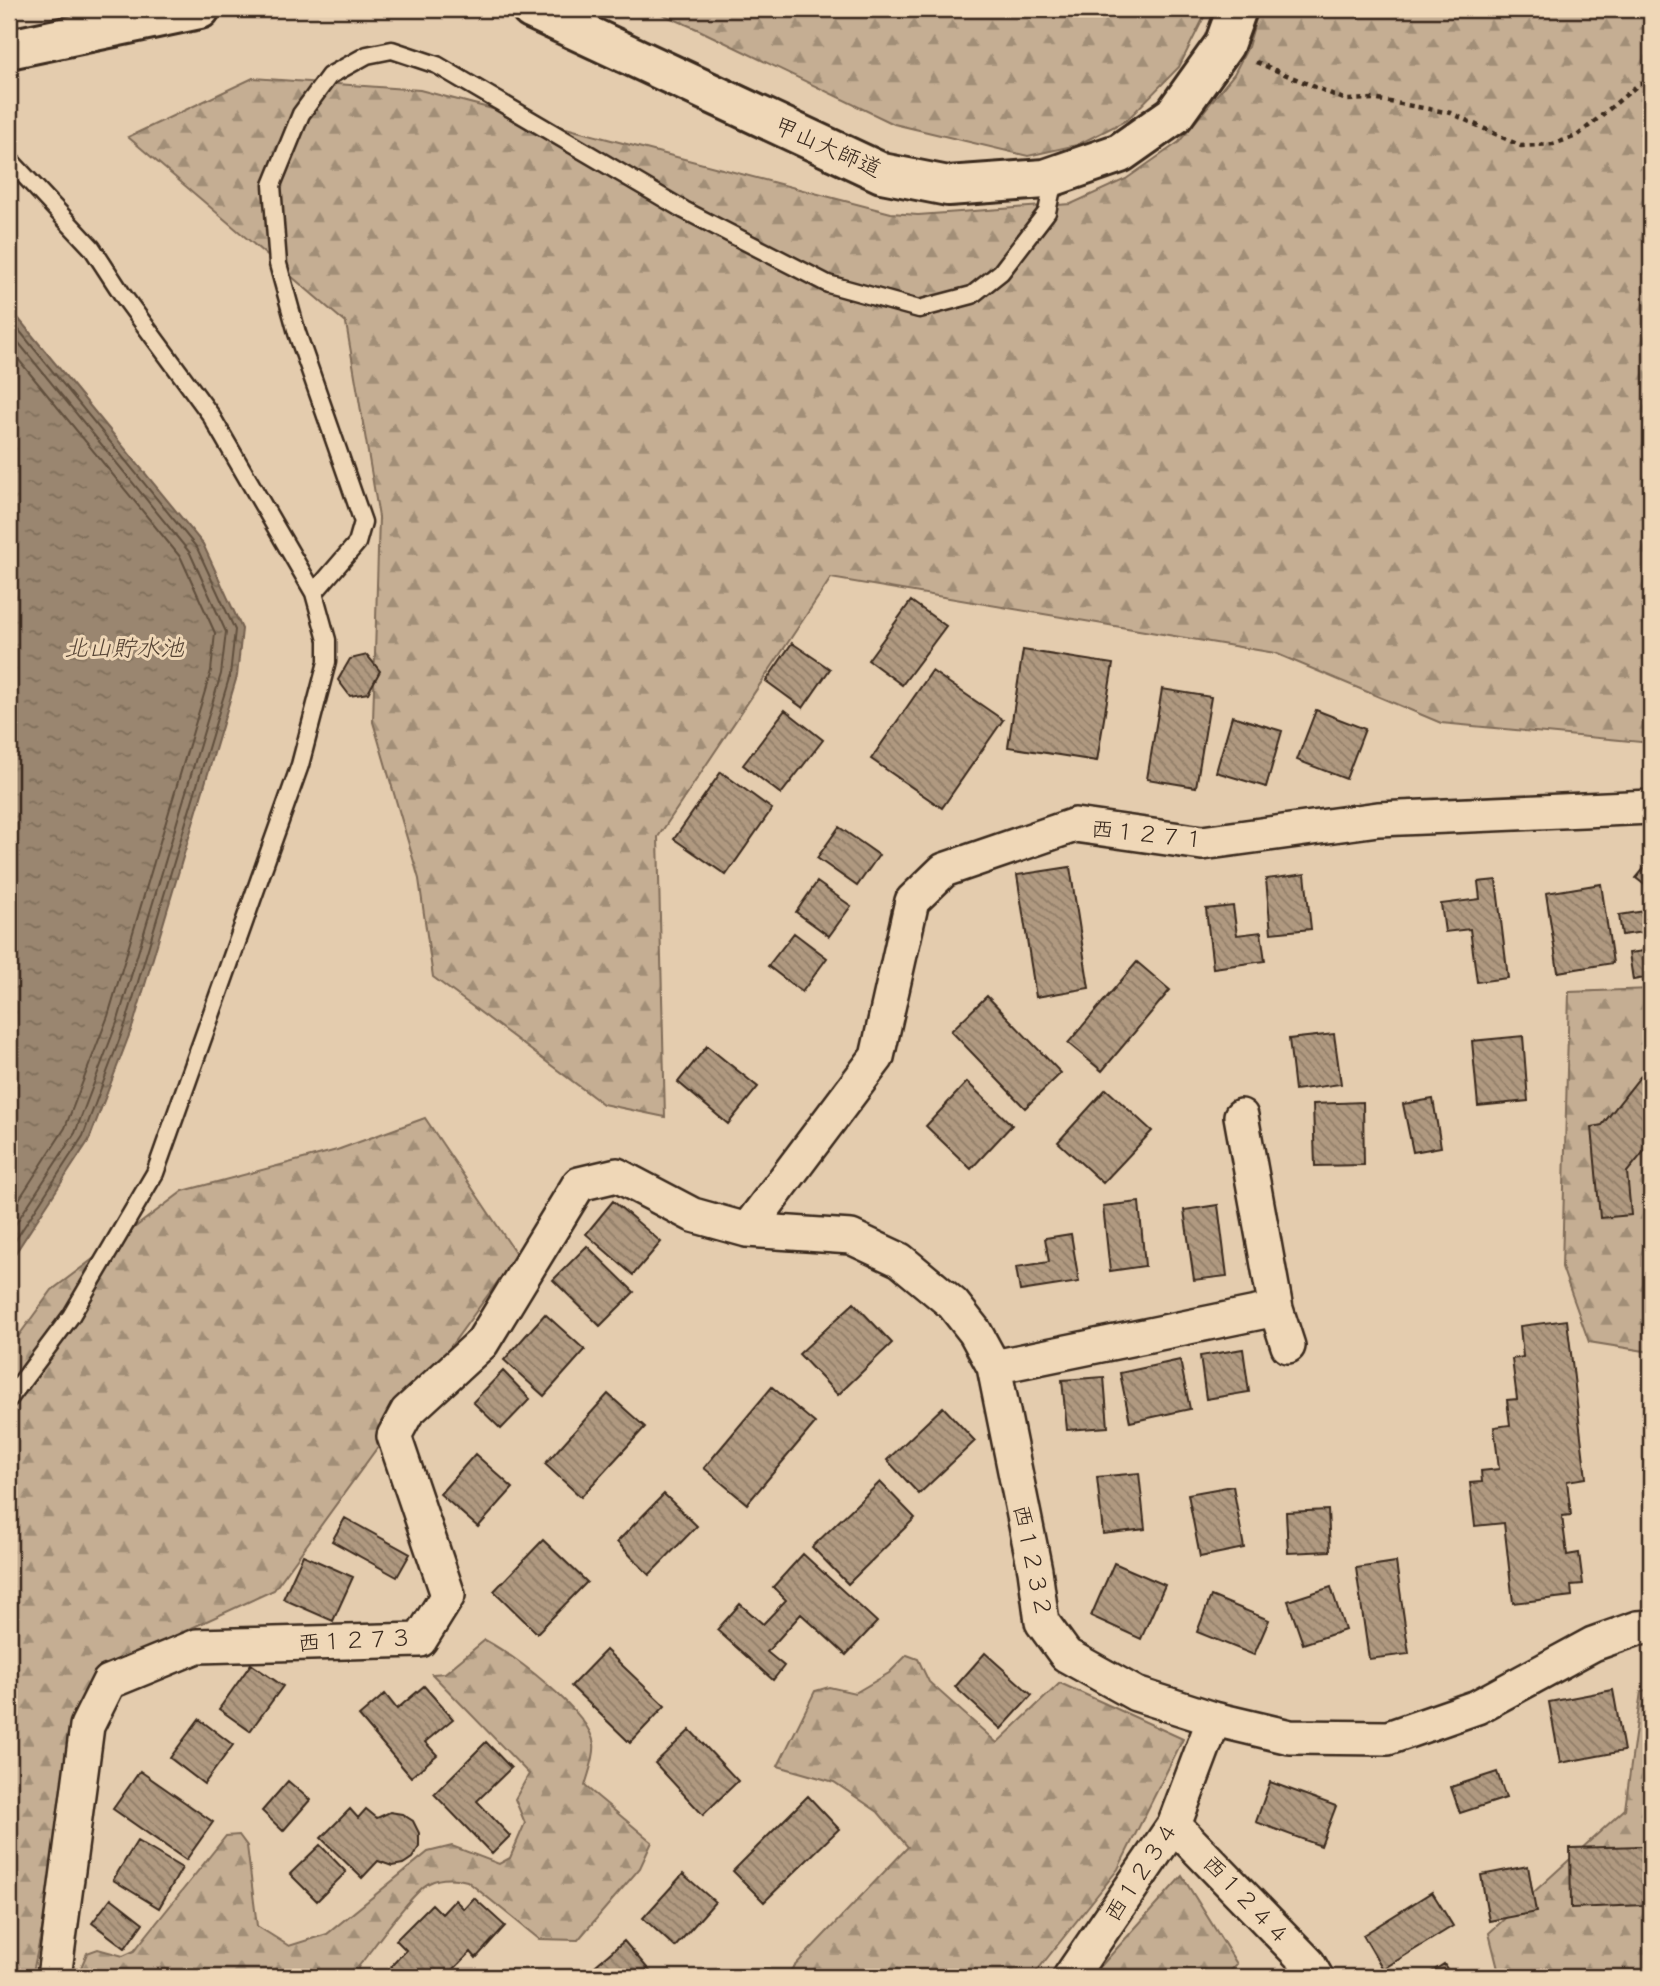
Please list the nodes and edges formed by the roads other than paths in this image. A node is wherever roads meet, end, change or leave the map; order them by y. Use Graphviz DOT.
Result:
graph roads {
  1 [pos="200,9"];
  2 [pos="531,9"];
  3 [pos="1237,9"];
  4 [pos="9,49"];
  5 [pos="9,159"];
  6 [pos="1055,177"];
  7 [pos="314,593"];
  8 [pos="1651,807"];
  9 [pos="1241,1116"];
  10 [pos="617,1175"];
  11 [pos="747,1230"];
  12 [pos="1276,1309"];
  13 [pos="1288,1346"];
  14 [pos="994,1367"];
  15 [pos="9,1399"];
  16 [pos="1651,1627"];
  17 [pos="1214,1719"];
  18 [pos="1174,1825"];
  19 [pos="54,1977"];
  20 [pos="1070,1977"];
  21 [pos="1316,1977"];
  1 -- 4 [label="street"];
  2 -- 6 [label="street, 甲山大師道"];
  3 -- 6 [label="street, 甲山大師道"];
  5 -- 7 [label="lane"];
  6 -- 7 [label="lane"];
  7 -- 15 [label="lane"];
  8 -- 11 [label="street, 西１２７１"];
  9 -- 12 [label="street"];
  10 -- 11 [label="street, 西１２３２"];
  10 -- 19 [label="street, 西１２７３"];
  11 -- 14 [label="street, 西１２３２"];
  12 -- 13 [label="street"];
  12 -- 14 [label="street"];
  14 -- 17 [label="street, 西１２３２"];
  16 -- 17 [label="street, 西１２３２"];
  17 -- 18 [label="street, 西１２３４"];
  18 -- 20 [label="street, 西１２３４"];
  18 -- 21 [label="street, 西１２４４"];
}
